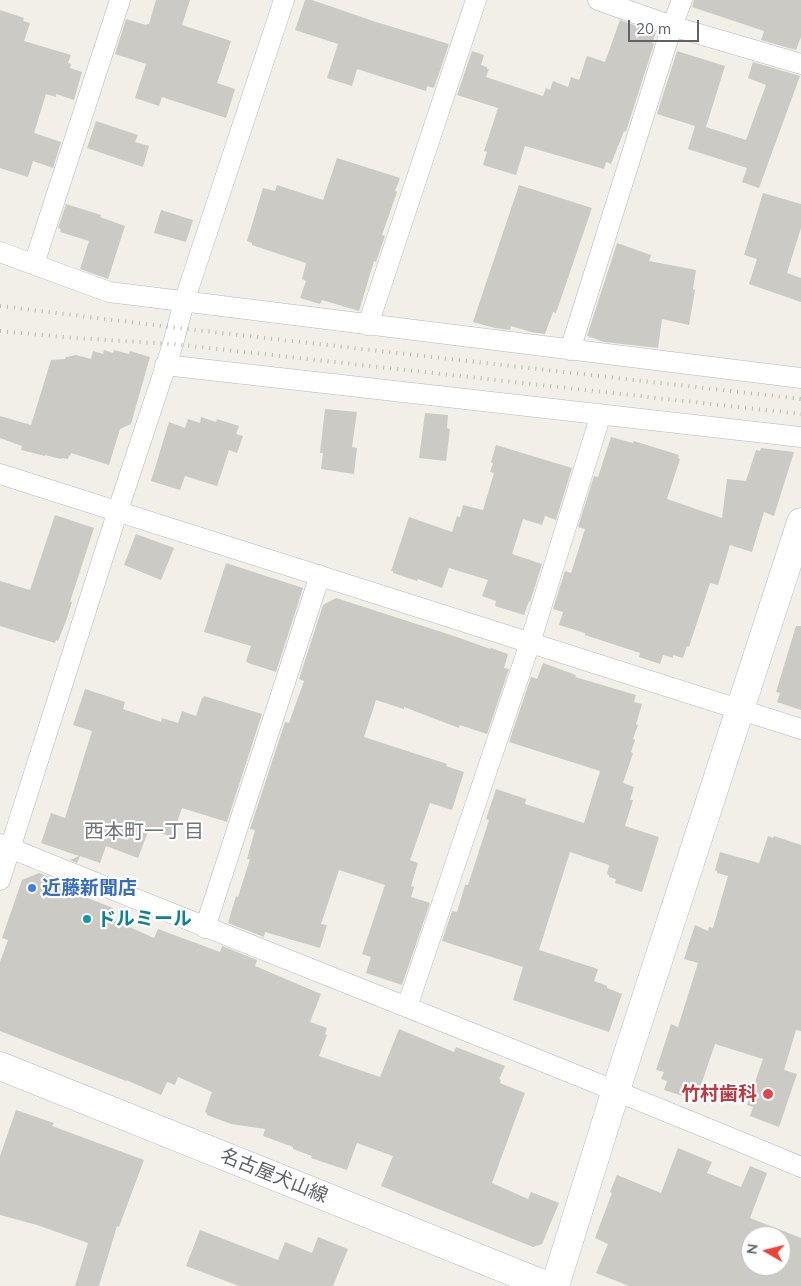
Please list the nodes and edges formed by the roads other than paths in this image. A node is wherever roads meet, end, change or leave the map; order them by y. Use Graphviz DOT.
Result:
graph roads {
  1 [pos="120,0"];
  2 [pos="284,0"];
  3 [pos="476,0"];
  4 [pos="598,0"];
  5 [pos="682,0"];
  6 [pos="672,26"];
  7 [pos="801,64"];
  8 [pos="0,252"];
  9 [pos="34,264"];
  10 [pos="184,302"];
  11 [pos="368,325"];
  12 [pos="570,350"];
  13 [pos="165,365"];
  14 [pos="801,378"];
  15 [pos="601,414"];
  16 [pos="801,437"];
  17 [pos="0,474"];
  18 [pos="118,510"];
  19 [pos="801,522"];
  20 [pos="320,575"];
  21 [pos="530,643"];
  22 [pos="741,710"];
  23 [pos="801,729"];
  24 [pos="5,847"];
  25 [pos="0,880"];
  26 [pos="205,928"];
  27 [pos="407,1008"];
  28 [pos="0,1066"];
  29 [pos="616,1090"];
  30 [pos="801,1167"];
  31 [pos="548,1286"];
  32 [pos="555,1286"];
  1 -- 9 [label="street"];
  2 -- 10 [label="street"];
  3 -- 11 [label="street"];
  4 -- 6 [label="street"];
  5 -- 6 [label="street"];
  6 -- 7 [label="street"];
  6 -- 12 [label="street"];
  8 -- 9 [label="street"];
  9 -- 10 [label="street"];
  10 -- 11 [label="street"];
  10 -- 13 [label="street"];
  11 -- 12 [label="street"];
  12 -- 14 [label="street"];
  13 -- 15 [label="street"];
  13 -- 18 [label="street"];
  15 -- 16 [label="street"];
  15 -- 21 [label="street"];
  17 -- 18 [label="street"];
  18 -- 20 [label="street"];
  18 -- 24 [label="street"];
  19 -- 22 [label="street"];
  20 -- 21 [label="street"];
  20 -- 26 [label="street"];
  21 -- 22 [label="street"];
  21 -- 27 [label="street"];
  22 -- 23 [label="street"];
  22 -- 29 [label="street"];
  24 -- 25 [label="street"];
  24 -- 26 [label="street"];
  26 -- 27 [label="street"];
  27 -- 29 [label="street"];
  28 -- 31 [label="street, 名古屋犬山線"];
  29 -- 30 [label="street"];
  29 -- 32 [label="street"];
}
